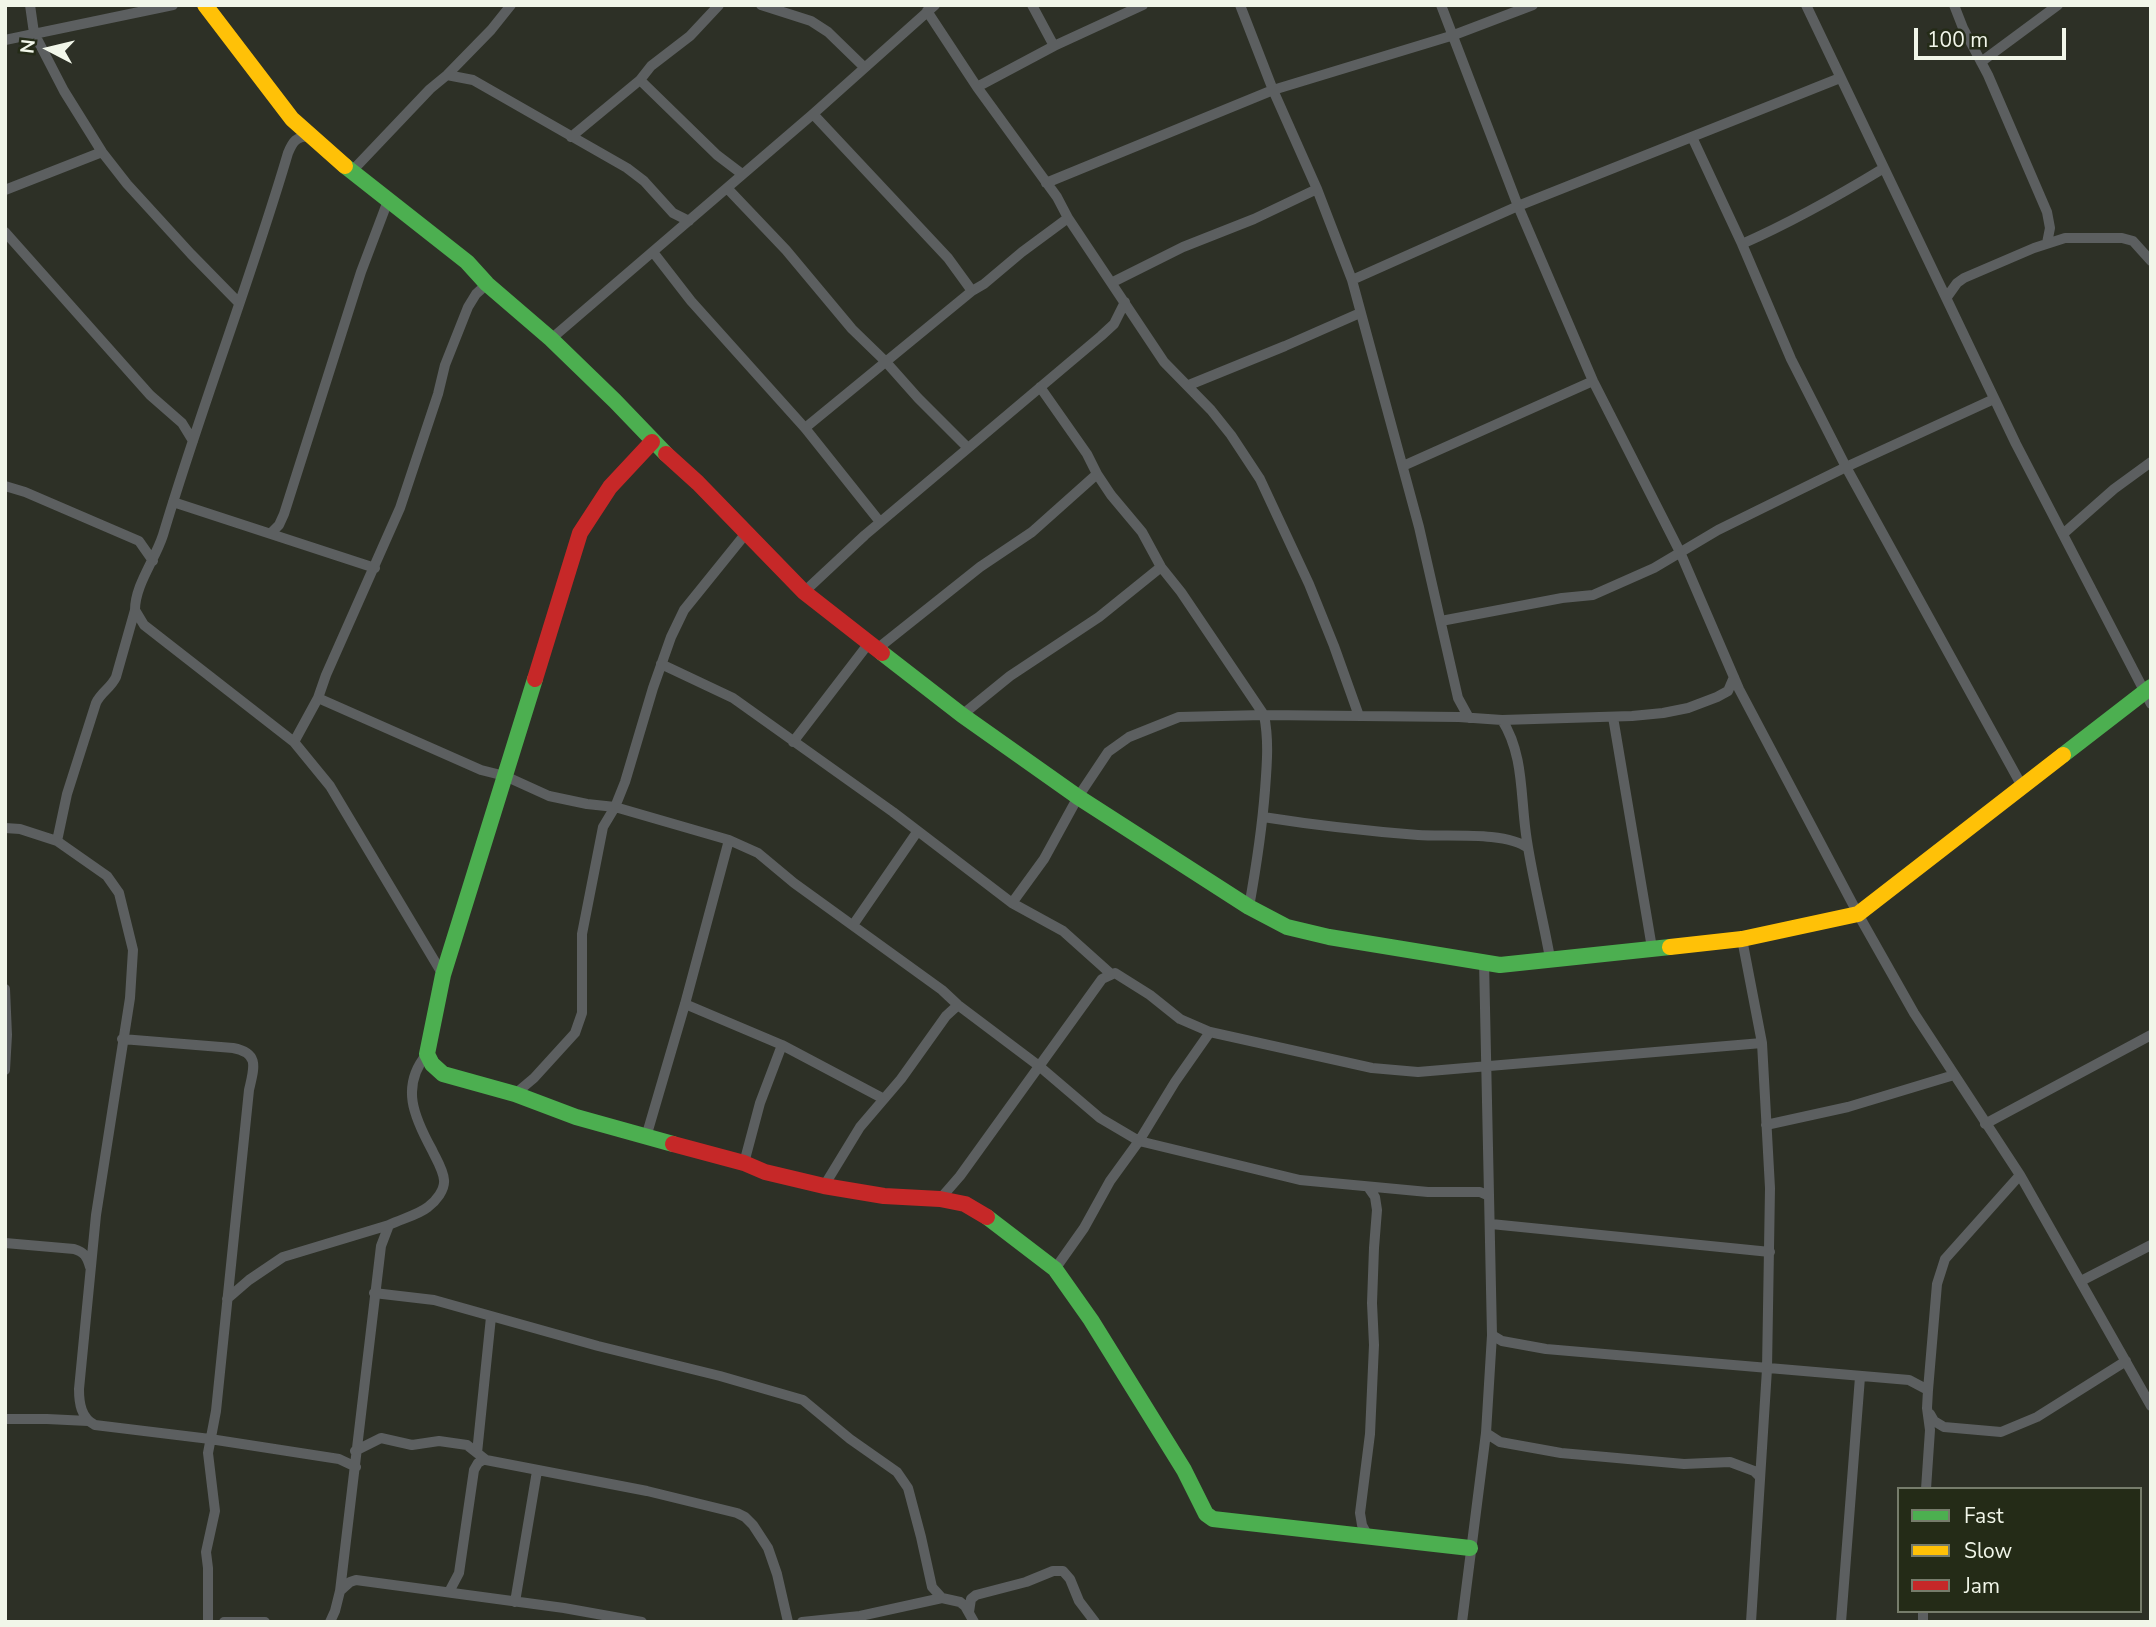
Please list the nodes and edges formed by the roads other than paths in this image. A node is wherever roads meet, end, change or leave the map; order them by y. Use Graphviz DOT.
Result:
graph roads {
  1 [pos="30,5"];
  2 [pos="173,5"];
  3 [pos="511,5"];
  4 [pos="719,5"];
  5 [pos="761,5"];
  6 [pos="1032,5"];
  7 [pos="1143,5"];
  8 [pos="1240,5"];
  9 [pos="1441,5"];
  10 [pos="1534,5"];
  11 [pos="1806,5"];
  12 [pos="1954,5"];
  13 [pos="2058,5"];
  14 [pos="201,7"];
  15 [pos="931,8"];
  16 [pos="34,33"];
  17 [pos="1454,35"];
  18 [pos="5,40"];
  19 [pos="1054,46"];
  20 [pos="1981,62"];
  21 [pos="864,67"];
  22 [pos="447,75"];
  23 [pos="1840,78"];
  24 [pos="640,80"];
  25 [pos="978,87"];
  26 [pos="1273,90"];
  27 [pos="813,114"];
  28 [pos="292,119"];
  29 [pos="309,136"];
  30 [pos="1692,137"];
  31 [pos="571,138"];
  32 [pos="293,142"];
  33 [pos="102,152"];
  34 [pos="1884,168"];
  35 [pos="353,170"];
  36 [pos="743,174"];
  37 [pos="1046,183"];
  38 [pos="727,188"];
  39 [pos="5,190"];
  40 [pos="1317,190"];
  41 [pos="388,198"];
  42 [pos="1518,206"];
  43 [pos="1068,218"];
  44 [pos="688,221"];
  45 [pos="5,232"];
  46 [pos="2047,243"];
  47 [pos="1742,244"];
  48 [pos="653,252"];
  49 [pos="2151,261"];
  50 [pos="1352,280"];
  51 [pos="1113,282"];
  52 [pos="480,284"];
  53 [pos="972,291"];
  54 [pos="1947,297"];
  55 [pos="1125,302"];
  56 [pos="239,303"];
  57 [pos="1360,313"];
  58 [pos="551,339"];
  59 [pos="887,362"];
  60 [pos="1593,381"];
  61 [pos="1189,385"];
  62 [pos="1040,387"];
  63 [pos="1994,399"];
  64 [pos="806,428"];
  65 [pos="193,440"];
  66 [pos="652,442"];
  67 [pos="967,447"];
  68 [pos="2151,462"];
  69 [pos="1402,466"];
  70 [pos="1846,467"];
  71 [pos="1097,474"];
  72 [pos="5,486"];
  73 [pos="173,502"];
  74 [pos="880,522"];
  75 [pos="747,531"];
  76 [pos="271,533"];
  77 [pos="2063,534"];
  78 [pos="1680,552"];
  79 [pos="153,561"];
  80 [pos="1161,567"];
  81 [pos="375,568"];
  82 [pos="804,592"];
  83 [pos="135,610"];
  84 [pos="1441,621"];
  85 [pos="873,646"];
  86 [pos="661,664"];
  87 [pos="1734,677"];
  88 [pos="2149,695"];
  89 [pos="318,698"];
  90 [pos="962,715"];
  91 [pos="1264,715"];
  92 [pos="1359,716"];
  93 [pos="1613,717"];
  94 [pos="1469,718"];
  95 [pos="1502,720"];
  96 [pos="294,742"];
  97 [pos="793,742"];
  98 [pos="505,776"];
  99 [pos="2023,788"];
  100 [pos="1077,797"];
  101 [pos="615,807"];
  102 [pos="1263,817"];
  103 [pos="5,828"];
  104 [pos="917,832"];
  105 [pos="729,840"];
  106 [pos="57,841"];
  107 [pos="1528,848"];
  108 [pos="1012,903"];
  109 [pos="1249,908"];
  110 [pos="1858,914"];
  111 [pos="853,925"];
  112 [pos="1742,939"];
  113 [pos="1652,948"];
  114 [pos="430,953"];
  115 [pos="449,957"];
  116 [pos="1550,958"];
  117 [pos="1484,961"];
  118 [pos="1111,974"];
  119 [pos="443,975"];
  120 [pos="5,989"];
  121 [pos="685,1004"];
  122 [pos="958,1005"];
  123 [pos="1210,1032"];
  124 [pos="2151,1035"];
  125 [pos="122,1039"];
  126 [pos="1762,1044"];
  127 [pos="782,1045"];
  128 [pos="427,1054"];
  129 [pos="1039,1066"];
  130 [pos="1485,1067"];
  131 [pos="5,1070"];
  132 [pos="1954,1075"];
  133 [pos="515,1094"];
  134 [pos="884,1100"];
  135 [pos="1985,1124"];
  136 [pos="1766,1125"];
  137 [pos="646,1137"];
  138 [pos="1139,1141"];
  139 [pos="744,1163"];
  140 [pos="2020,1175"];
  141 [pos="824,1186"];
  142 [pos="1368,1187"];
  143 [pos="1489,1196"];
  144 [pos="940,1199"];
  145 [pos="1491,1224"];
  146 [pos="389,1225"];
  147 [pos="5,1243"];
  148 [pos="2151,1245"];
  149 [pos="1770,1252"];
  150 [pos="91,1269"];
  151 [pos="1055,1269"];
  152 [pos="2081,1281"];
  153 [pos="374,1293"];
  154 [pos="227,1299"];
  155 [pos="491,1317"];
  156 [pos="1492,1335"];
  157 [pos="2126,1361"];
  158 [pos="1767,1368"];
  159 [pos="1860,1377"];
  160 [pos="1928,1390"];
  161 [pos="2151,1406"];
  162 [pos="1927,1408"];
  163 [pos="5,1419"];
  164 [pos="88,1421"];
  165 [pos="1486,1433"];
  166 [pos="210,1439"];
  167 [pos="355,1451"];
  168 [pos="481,1456"];
  169 [pos="356,1466"];
  170 [pos="537,1471"];
  171 [pos="1760,1477"];
  172 [pos="1926,1487"];
  173 [pos="1369,1538"];
  174 [pos="1470,1548"];
  175 [pos="340,1591"];
  176 [pos="449,1592"];
  177 [pos="942,1598"];
  178 [pos="515,1602"];
  179 [pos="972,1617"];
  180 [pos="208,1622"];
  181 [pos="224,1622"];
  182 [pos="265,1622"];
  183 [pos="330,1622"];
  184 [pos="642,1622"];
  185 [pos="788,1622"];
  186 [pos="802,1622"];
  187 [pos="1095,1622"];
  188 [pos="1462,1622"];
  189 [pos="1751,1622"];
  190 [pos="1841,1622"];
  1 -- 16 [label="street"];
  2 -- 16 [label="street"];
  3 -- 22 [label="street"];
  4 -- 24 [label="street"];
  5 -- 21 [label="street"];
  6 -- 19 [label="street"];
  7 -- 19 [label="street"];
  8 -- 26 [label="street"];
  9 -- 17 [label="street"];
  10 -- 17 [label="street"];
  11 -- 23 [label="street"];
  12 -- 20 [label="street"];
  13 -- 20 [label="street"];
  14 -- 28 [label="street"];
  15 -- 21 [label="street"];
  15 -- 25 [label="street"];
  16 -- 18 [label="street"];
  16 -- 33 [label="street"];
  17 -- 26 [label="street"];
  17 -- 42 [label="street"];
  19 -- 25 [label="street"];
  20 -- 46 [label="street"];
  21 -- 27 [label="street"];
  22 -- 31 [label="street"];
  22 -- 35 [label="street"];
  23 -- 30 [label="street"];
  23 -- 34 [label="street"];
  24 -- 31 [label="street"];
  24 -- 36 [label="street"];
  25 -- 37 [label="street"];
  26 -- 37 [label="street"];
  26 -- 40 [label="street"];
  27 -- 36 [label="street"];
  27 -- 53 [label="street"];
  28 -- 29 [label="street"];
  28 -- 32 [label="street"];
  29 -- 32 [label="street"];
  29 -- 35 [label="street"];
  30 -- 42 [label="street"];
  30 -- 47 [label="street"];
  31 -- 44 [label="street"];
  32 -- 56 [label="street"];
  33 -- 39 [label="street"];
  33 -- 56 [label="street"];
  34 -- 47 [label="street"];
  34 -- 54 [label="street"];
  35 -- 41 [label="street"];
  36 -- 38 [label="street"];
  37 -- 43 [label="street"];
  38 -- 44 [label="street"];
  38 -- 59 [label="street"];
  40 -- 50 [label="street"];
  40 -- 51 [label="street"];
  41 -- 52 [label="street"];
  41 -- 76 [label="street"];
  42 -- 50 [label="street"];
  42 -- 60 [label="street"];
  43 -- 51 [label="street"];
  43 -- 53 [label="street"];
  44 -- 48 [label="street"];
  45 -- 65 [label="street"];
  46 -- 49 [label="street"];
  46 -- 54 [label="street"];
  47 -- 70 [label="street"];
  48 -- 58 [label="street"];
  48 -- 64 [label="street"];
  50 -- 57 [label="street"];
  51 -- 55 [label="street"];
  52 -- 58 [label="street"];
  52 -- 81 [label="street"];
  53 -- 59 [label="street"];
  54 -- 63 [label="street"];
  55 -- 61 [label="street"];
  55 -- 62 [label="street"];
  56 -- 65 [label="street"];
  57 -- 61 [label="street"];
  57 -- 69 [label="street"];
  58 -- 66 [label="street"];
  59 -- 64 [label="street"];
  59 -- 67 [label="street"];
  60 -- 69 [label="street"];
  60 -- 78 [label="street"];
  61 -- 92 [label="street"];
  62 -- 67 [label="street"];
  62 -- 71 [label="street"];
  63 -- 70 [label="street"];
  63 -- 77 [label="street"];
  64 -- 74 [label="street"];
  65 -- 73 [label="street"];
  66 -- 75 [label="street"];
  66 -- 98 [label="street"];
  67 -- 74 [label="street"];
  68 -- 77 [label="street"];
  69 -- 84 [label="street"];
  70 -- 78 [label="street"];
  70 -- 99 [label="street"];
  71 -- 80 [label="street"];
  71 -- 85 [label="street"];
  72 -- 79 [label="street"];
  73 -- 76 [label="street"];
  73 -- 79 [label="street"];
  74 -- 82 [label="street"];
  75 -- 82 [label="street"];
  75 -- 86 [label="street"];
  76 -- 81 [label="street"];
  77 -- 88 [label="street"];
  78 -- 84 [label="street"];
  78 -- 87 [label="street"];
  79 -- 83 [label="street"];
  80 -- 90 [label="street"];
  80 -- 91 [label="street"];
  81 -- 89 [label="street"];
  82 -- 85 [label="street"];
  83 -- 96 [label="street"];
  83 -- 106 [label="street"];
  84 -- 94 [label="street"];
  85 -- 90 [label="street"];
  85 -- 97 [label="street"];
  86 -- 97 [label="street"];
  86 -- 101 [label="street"];
  87 -- 93 [label="street"];
  87 -- 110 [label="street"];
  88 -- 99 [label="street"];
  89 -- 96 [label="street"];
  89 -- 98 [label="street"];
  90 -- 100 [label="street"];
  91 -- 92 [label="street"];
  91 -- 100 [label="street"];
  91 -- 102 [label="street"];
  92 -- 94 [label="street"];
  93 -- 95 [label="street"];
  93 -- 113 [label="street"];
  94 -- 95 [label="street"];
  95 -- 107 [label="street"];
  96 -- 114 [label="street"];
  97 -- 104 [label="street"];
  98 -- 101 [label="street"];
  98 -- 115 [label="street"];
  99 -- 110 [label="street"];
  100 -- 108 [label="street"];
  100 -- 109 [label="street"];
  101 -- 105 [label="street"];
  101 -- 133 [label="street"];
  102 -- 107 [label="street"];
  102 -- 109 [label="street"];
  103 -- 106 [label="street"];
  104 -- 108 [label="street"];
  104 -- 111 [label="street"];
  105 -- 111 [label="street"];
  105 -- 121 [label="street"];
  106 -- 125 [label="street"];
  107 -- 116 [label="street"];
  108 -- 118 [label="street"];
  109 -- 117 [label="street"];
  110 -- 112 [label="street"];
  110 -- 132 [label="street"];
  111 -- 122 [label="street"];
  112 -- 113 [label="street"];
  112 -- 126 [label="street"];
  113 -- 116 [label="street"];
  114 -- 115 [label="street"];
  114 -- 119 [label="street"];
  115 -- 119 [label="street"];
  116 -- 117 [label="street"];
  117 -- 130 [label="street"];
  118 -- 123 [label="street"];
  118 -- 129 [label="street"];
  119 -- 128 [label="street"];
  120 -- 131 [label="street"];
  121 -- 127 [label="street"];
  121 -- 137 [label="street"];
  122 -- 129 [label="street"];
  122 -- 134 [label="street"];
  123 -- 130 [label="street"];
  123 -- 138 [label="street"];
  124 -- 135 [label="street"];
  125 -- 150 [label="street"];
  125 -- 154 [label="street"];
  126 -- 130 [label="street"];
  126 -- 136 [label="street"];
  127 -- 134 [label="street"];
  127 -- 139 [label="street"];
  128 -- 133 [label="street"];
  128 -- 146 [label="street"];
  129 -- 138 [label="street"];
  129 -- 144 [label="street"];
  130 -- 143 [label="street"];
  132 -- 135 [label="street"];
  132 -- 136 [label="street"];
  133 -- 137 [label="street"];
  134 -- 141 [label="street"];
  135 -- 140 [label="street"];
  136 -- 149 [label="street"];
  137 -- 139 [label="street"];
  138 -- 142 [label="street"];
  138 -- 151 [label="street"];
  139 -- 141 [label="street"];
  140 -- 152 [label="street"];
  140 -- 160 [label="street"];
  141 -- 144 [label="street"];
  142 -- 143 [label="street"];
  142 -- 173 [label="street"];
  143 -- 145 [label="street"];
  144 -- 151 [label="street"];
  145 -- 149 [label="street"];
  145 -- 156 [label="street"];
  146 -- 153 [label="street"];
  146 -- 154 [label="street"];
  147 -- 150 [label="street"];
  148 -- 152 [label="street"];
  149 -- 158 [label="street"];
  150 -- 164 [label="street"];
  151 -- 173 [label="street"];
  152 -- 157 [label="street"];
  153 -- 155 [label="street"];
  153 -- 167 [label="street"];
  154 -- 166 [label="street"];
  155 -- 168 [label="street"];
  155 -- 177 [label="street"];
  156 -- 158 [label="street"];
  156 -- 165 [label="street"];
  157 -- 161 [label="street"];
  157 -- 162 [label="street"];
  158 -- 159 [label="street"];
  158 -- 171 [label="street"];
  159 -- 160 [label="street"];
  159 -- 190 [label="street"];
  160 -- 162 [label="street"];
  162 -- 172 [label="street"];
  163 -- 164 [label="street"];
  164 -- 166 [label="street"];
  165 -- 171 [label="street"];
  165 -- 174 [label="street"];
  166 -- 169 [label="street"];
  166 -- 180 [label="street"];
  167 -- 168 [label="street"];
  167 -- 169 [label="street"];
  168 -- 170 [label="street"];
  168 -- 176 [label="street"];
  169 -- 175 [label="street"];
  170 -- 178 [label="street"];
  170 -- 185 [label="street"];
  171 -- 189 [label="street"];
  173 -- 174 [label="street"];
  174 -- 188 [label="street"];
  175 -- 176 [label="street"];
  175 -- 183 [label="street"];
  176 -- 178 [label="street"];
  177 -- 179 [label="street"];
  177 -- 186 [label="street"];
  178 -- 184 [label="street"];
  179 -- 187 [label="street"];
  181 -- 182 [label="street"];
}
